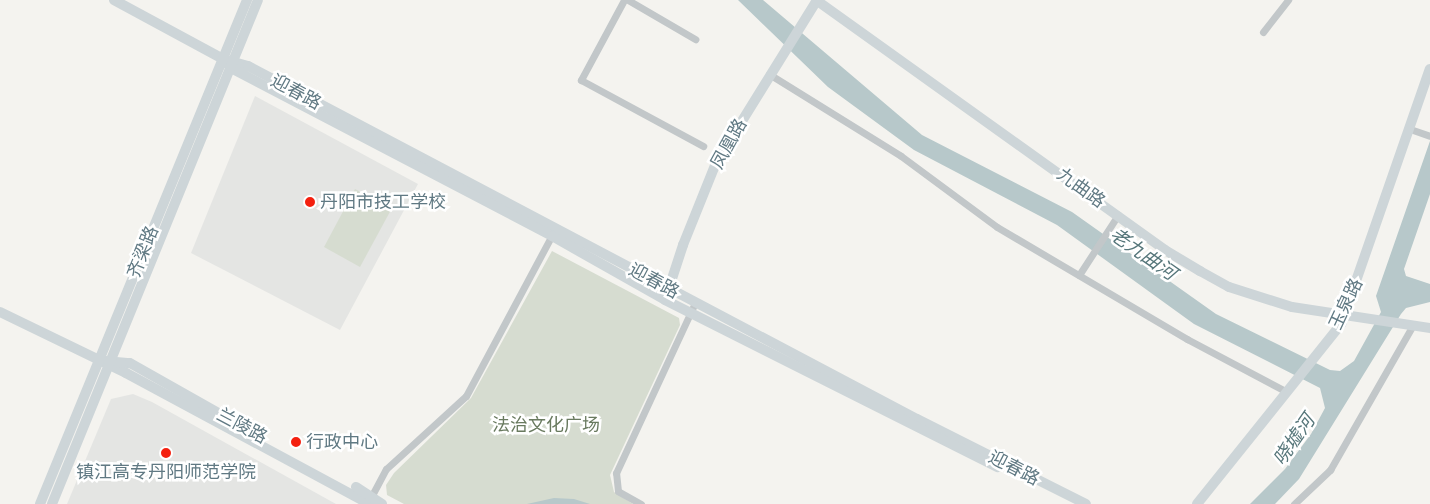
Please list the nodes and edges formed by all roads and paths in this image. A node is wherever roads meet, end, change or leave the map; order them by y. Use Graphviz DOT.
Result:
graph roads {
  1 [pos="114,0"];
  2 [pos="247,0"];
  3 [pos="258,0"];
  4 [pos="626,0"];
  5 [pos="817,0"];
  6 [pos="1288,0"];
  7 [pos="1263,32"];
  8 [pos="695,39"];
  9 [pos="223,59"];
  10 [pos="232,64"];
  11 [pos="1430,69"];
  12 [pos="769,74"];
  13 [pos="1415,130"];
  14 [pos="1430,136"];
  15 [pos="703,146"];
  16 [pos="1118,215"];
  17 [pos="554,232"];
  18 [pos="1079,275"];
  19 [pos="669,289"];
  20 [pos="665,300"];
  21 [pos="695,303"];
  22 [pos="0,312"];
  23 [pos="690,313"];
  24 [pos="1345,315"];
  25 [pos="1413,325"];
  26 [pos="1430,328"];
  27 [pos="98,362"];
  28 [pos="110,363"];
  29 [pos="1286,392"];
  30 [pos="369,502"];
  31 [pos="40,504"];
  32 [pos="52,504"];
  33 [pos="382,504"];
  34 [pos="641,504"];
  35 [pos="1072,504"];
  36 [pos="1086,504"];
  37 [pos="1198,504"];
  38 [pos="1294,504"];
  1 -- 9 [label="street, 迎春路"];
  2 -- 9 [label="street, 齐梁路"];
  3 -- 10 [label="street, 齐梁路"];
  4 -- 8 [label="street"];
  4 -- 15 [label="street"];
  5 -- 12 [label="street, 凤凰路"];
  5 -- 16 [label="street, 九曲路"];
  6 -- 7 [label="street"];
  9 -- 10 [label="street, 迎春路"];
  9 -- 27 [label="street, 齐梁路"];
  10 -- 17 [label="street, 迎春路"];
  10 -- 28 [label="street, 齐梁路"];
  11 -- 13 [label="street, 玉泉路"];
  12 -- 18 [label="street"];
  12 -- 19 [label="street, 凤凰路"];
  13 -- 14 [label="street"];
  13 -- 24 [label="street, 玉泉路"];
  16 -- 18 [label="street"];
  16 -- 24 [label="street, 九曲路"];
  17 -- 19 [label="street, 迎春路"];
  17 -- 20 [label="street, 迎春路"];
  17 -- 30 [label="street"];
  18 -- 29 [label="street"];
  19 -- 20 [label="street, 凤凰路"];
  19 -- 21 [label="street, 迎春路"];
  20 -- 23 [label="street, 迎春路"];
  21 -- 23 [label="street"];
  21 -- 36 [label="street, 迎春路"];
  22 -- 27 [label="street, 兰陵路"];
  23 -- 34 [label="street"];
  23 -- 35 [label="street, 迎春路"];
  24 -- 25 [label="street, 九曲路"];
  24 -- 29 [label="street, 玉泉路"];
  25 -- 26 [label="street, 九曲路"];
  25 -- 38 [label="street"];
  27 -- 28 [label="street, 兰陵路"];
  27 -- 31 [label="street, 齐梁路"];
  28 -- 30 [label="street, 兰陵路"];
  28 -- 32 [label="street, 齐梁路"];
  29 -- 37 [label="street, 玉泉路"];
  30 -- 33 [label="street, 兰陵路"];
}
